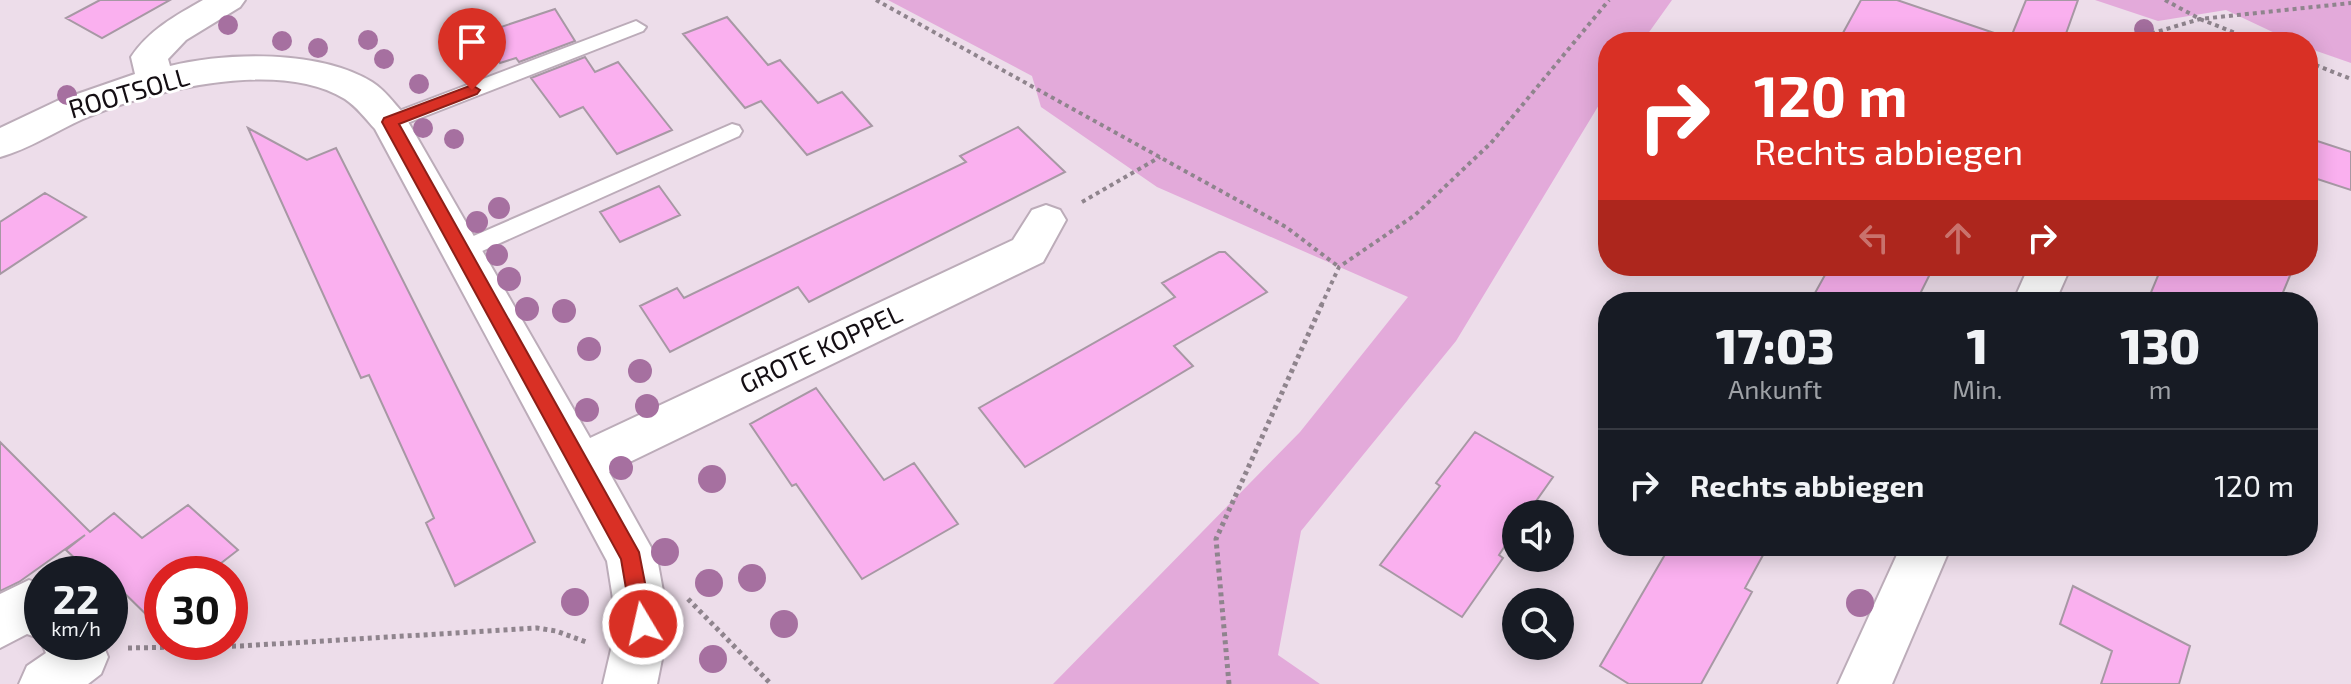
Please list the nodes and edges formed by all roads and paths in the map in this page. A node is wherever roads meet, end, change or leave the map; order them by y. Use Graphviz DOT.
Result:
graph roads {
  1 [pos="228,0"];
  2 [pos="876,0"];
  3 [pos="1609,0"];
  4 [pos="2165,0"];
  5 [pos="2351,3"];
  6 [pos="2200,19"];
  7 [pos="636,27"];
  8 [pos="2156,32"];
  9 [pos="2233,32"];
  10 [pos="2318,66"];
  11 [pos="2351,79"];
  12 [pos="155,80"];
  13 [pos="390,122"];
  14 [pos="732,131"];
  15 [pos="0,144"];
  16 [pos="1161,157"];
  17 [pos="1046,220"];
  18 [pos="463,250"];
  19 [pos="1339,267"];
  20 [pos="582,463"];
  21 [pos="1922,556"];
  22 [pos="24,607"];
  23 [pos="0,624"];
  24 [pos="643,624"];
  25 [pos="65,661"];
  26 [pos="630,684"];
  27 [pos="771,684"];
  28 [pos="1229,684"];
  29 [pos="1865,684"];
  1 -- 12 [label="street"];
  2 -- 16 [label="path"];
  3 -- 19 [label="path"];
  4 -- 6 [label="path"];
  5 -- 6 [label="path"];
  6 -- 8 [label="path"];
  6 -- 9 [label="path"];
  7 -- 13 [label="lane"];
  10 -- 11 [label="path"];
  12 -- 13 [label="street, ROOTSOLL"];
  12 -- 15 [label="street, ROOTSOLL"];
  13 -- 18 [label="street, ROOTSOLL"];
  14 -- 18 [label="lane"];
  16 -- 17 [label="path"];
  16 -- 19 [label="path"];
  17 -- 20 [label="street, GROTE KOPPEL"];
  18 -- 20 [label="street, ROOTSOLL"];
  19 -- 28 [label="path"];
  20 -- 24 [label="street, ROOTSOLL"];
  21 -- 29 [label="street"];
  22 -- 23 [label="street"];
  24 -- 25 [label="path"];
  24 -- 26 [label="street, ROOTSOLL"];
  24 -- 27 [label="path"];
}
